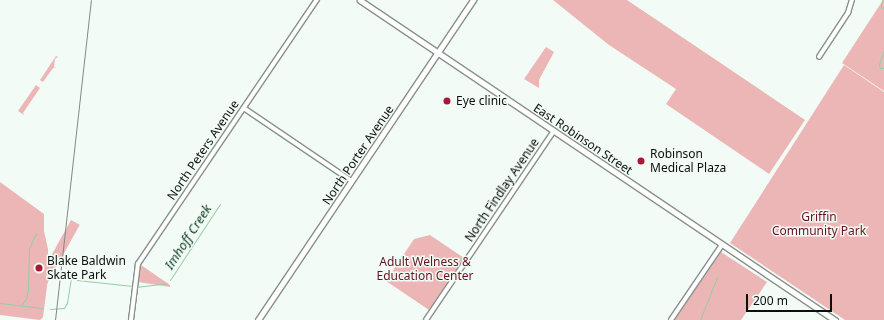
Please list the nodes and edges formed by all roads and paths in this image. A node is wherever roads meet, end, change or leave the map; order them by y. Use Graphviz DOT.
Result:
graph roads {
  1 [pos="317,0"];
  2 [pos="360,0"];
  3 [pos="474,0"];
  4 [pos="852,0"];
  5 [pos="438,53"];
  6 [pos="819,57"];
  7 [pos="244,108"];
  8 [pos="554,131"];
  9 [pos="352,181"];
  10 [pos="722,245"];
  11 [pos="131,320"];
  12 [pos="258,320"];
  13 [pos="426,320"];
  14 [pos="670,320"];
  15 [pos="835,320"];
  1 -- 7 [label="street, North Peters Avenue"];
  2 -- 5 [label="main road, East Robinson Street"];
  3 -- 5 [label="main road, North Porter Avenue"];
  4 -- 6 [label="street"];
  5 -- 8 [label="main road, East Robinson Street"];
  5 -- 9 [label="main road, North Porter Avenue"];
  7 -- 9 [label="street"];
  7 -- 11 [label="street, North Peters Avenue"];
  8 -- 10 [label="main road, East Robinson Street"];
  8 -- 13 [label="street, North Findlay Avenue"];
  9 -- 12 [label="main road, North Porter Avenue"];
  10 -- 14 [label="street"];
  10 -- 15 [label="main road, East Robinson Street"];
}
